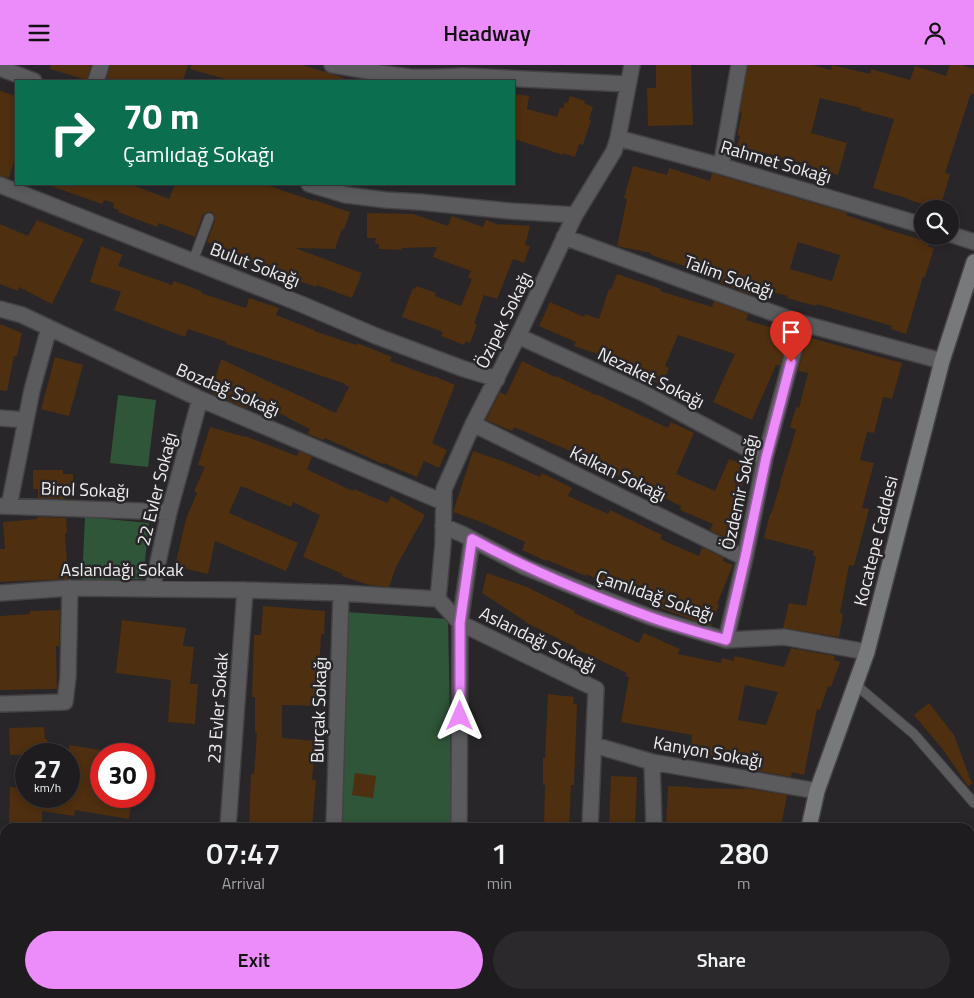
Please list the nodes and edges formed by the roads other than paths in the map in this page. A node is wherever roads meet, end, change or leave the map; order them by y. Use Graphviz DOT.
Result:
graph roads {
  1 [pos="101,65"];
  2 [pos="332,65"];
  3 [pos="632,65"];
  4 [pos="739,65"];
  5 [pos="0,69"];
  6 [pos="31,80"];
  7 [pos="96,80"];
  8 [pos="628,84"];
  9 [pos="618,137"];
  10 [pos="721,165"];
  11 [pos="0,185"];
  12 [pos="312,185"];
  13 [pos="575,215"];
  14 [pos="209,218"];
  15 [pos="914,223"];
  16 [pos="564,237"];
  17 [pos="959,237"];
  18 [pos="974,242"];
  19 [pos="193,261"];
  20 [pos="974,262"];
  21 [pos="0,309"];
  22 [pos="801,323"];
  23 [pos="49,328"];
  24 [pos="518,336"];
  25 [pos="942,361"];
  26 [pos="497,379"];
  27 [pos="200,399"];
  28 [pos="0,418"];
  29 [pos="26,420"];
  30 [pos="473,423"];
  31 [pos="766,458"];
  32 [pos="444,502"];
  33 [pos="4,506"];
  34 [pos="169,512"];
  35 [pos="443,526"];
  36 [pos="472,539"];
  37 [pos="745,558"];
  38 [pos="70,587"];
  39 [pos="152,589"];
  40 [pos="245,590"];
  41 [pos="0,593"];
  42 [pos="341,593"];
  43 [pos="438,599"];
  44 [pos="460,623"];
  45 [pos="726,640"];
  46 [pos="867,652"];
  47 [pos="856,685"];
  48 [pos="0,704"];
  49 [pos="594,745"];
  50 [pos="652,762"];
  51 [pos="817,791"];
  52 [pos="974,803"];
  53 [pos="228,823"];
  54 [pos="334,823"];
  55 [pos="459,823"];
  56 [pos="590,823"];
  57 [pos="654,823"];
  58 [pos="809,823"];
  1 -- 7 [label="street"];
  2 -- 8 [label="street"];
  3 -- 8 [label="street, Özipek Sokağı"];
  4 -- 10 [label="street"];
  5 -- 6 [label="street"];
  8 -- 9 [label="street, Özipek Sokağı"];
  9 -- 10 [label="street, Rahmet Sokağı"];
  9 -- 13 [label="street, Özipek Sokağı"];
  10 -- 15 [label="street, Rahmet Sokağı"];
  11 -- 19 [label="street, Bulut Sokağı"];
  12 -- 13 [label="street"];
  13 -- 16 [label="street, Özipek Sokağı"];
  14 -- 19 [label="lane"];
  16 -- 22 [label="street, Talim Sokağı"];
  16 -- 24 [label="street, Özipek Sokağı"];
  17 -- 18 [label="street"];
  19 -- 26 [label="street, Bulut Sokağı"];
  20 -- 25 [label="street, Kocatepe Caddesi"];
  21 -- 23 [label="street, Bozdağ Sokağı"];
  22 -- 25 [label="street, Talim Sokağı"];
  22 -- 31 [label="street, Özdemir Sokağı"];
  23 -- 27 [label="street, Bozdağ Sokağı"];
  23 -- 29 [label="street"];
  24 -- 26 [label="street, Özipek Sokağı"];
  24 -- 31 [label="street, Nezaket Sokağı"];
  25 -- 46 [label="street, Kocatepe Caddesi"];
  26 -- 30 [label="street, Özipek Sokağı"];
  27 -- 32 [label="street, Bozdağ Sokağı"];
  27 -- 34 [label="street, 22 Evler Sokağı"];
  28 -- 29 [label="street"];
  29 -- 33 [label="street"];
  30 -- 32 [label="street, Özipek Sokağı"];
  30 -- 37 [label="street, Kalkan Sokağı"];
  31 -- 37 [label="street, Özdemir Sokağı"];
  32 -- 35 [label="street, Özipek Sokağı"];
  33 -- 34 [label="street, Birol Sokağı"];
  34 -- 39 [label="street, 22 Evler Sokağı"];
  35 -- 36 [label="street, Çamlıdağ Sokağı"];
  35 -- 43 [label="street, Özipek Sokağı"];
  36 -- 44 [label="street"];
  36 -- 45 [label="street, Çamlıdağ Sokağı"];
  37 -- 45 [label="street, Özdemir Sokağı"];
  38 -- 39 [label="street, Aslandağı Sokak"];
  38 -- 41 [label="street, Aslandağı Sokak"];
  38 -- 48 [label="street"];
  39 -- 40 [label="street, Aslandağı Sokak"];
  40 -- 42 [label="street"];
  40 -- 53 [label="street, 23 Evler Sokak"];
  42 -- 43 [label="street"];
  42 -- 54 [label="street, Burçak Sokağı"];
  43 -- 44 [label="street, Aslandağı Sokağı"];
  44 -- 49 [label="street, Aslandağı Sokağı"];
  44 -- 55 [label="street"];
  45 -- 46 [label="street, Çamlıdağ Sokağı"];
  46 -- 47 [label="street, Kocatepe Caddesi"];
  47 -- 51 [label="street, Kocatepe Caddesi"];
  47 -- 52 [label="lane"];
  49 -- 50 [label="street, Kanyon Sokağı"];
  49 -- 56 [label="street, Aslandağı Sokağı"];
  50 -- 51 [label="street, Kanyon Sokağı"];
  50 -- 57 [label="street"];
  51 -- 58 [label="street, Kocatepe Caddesi"];
}
